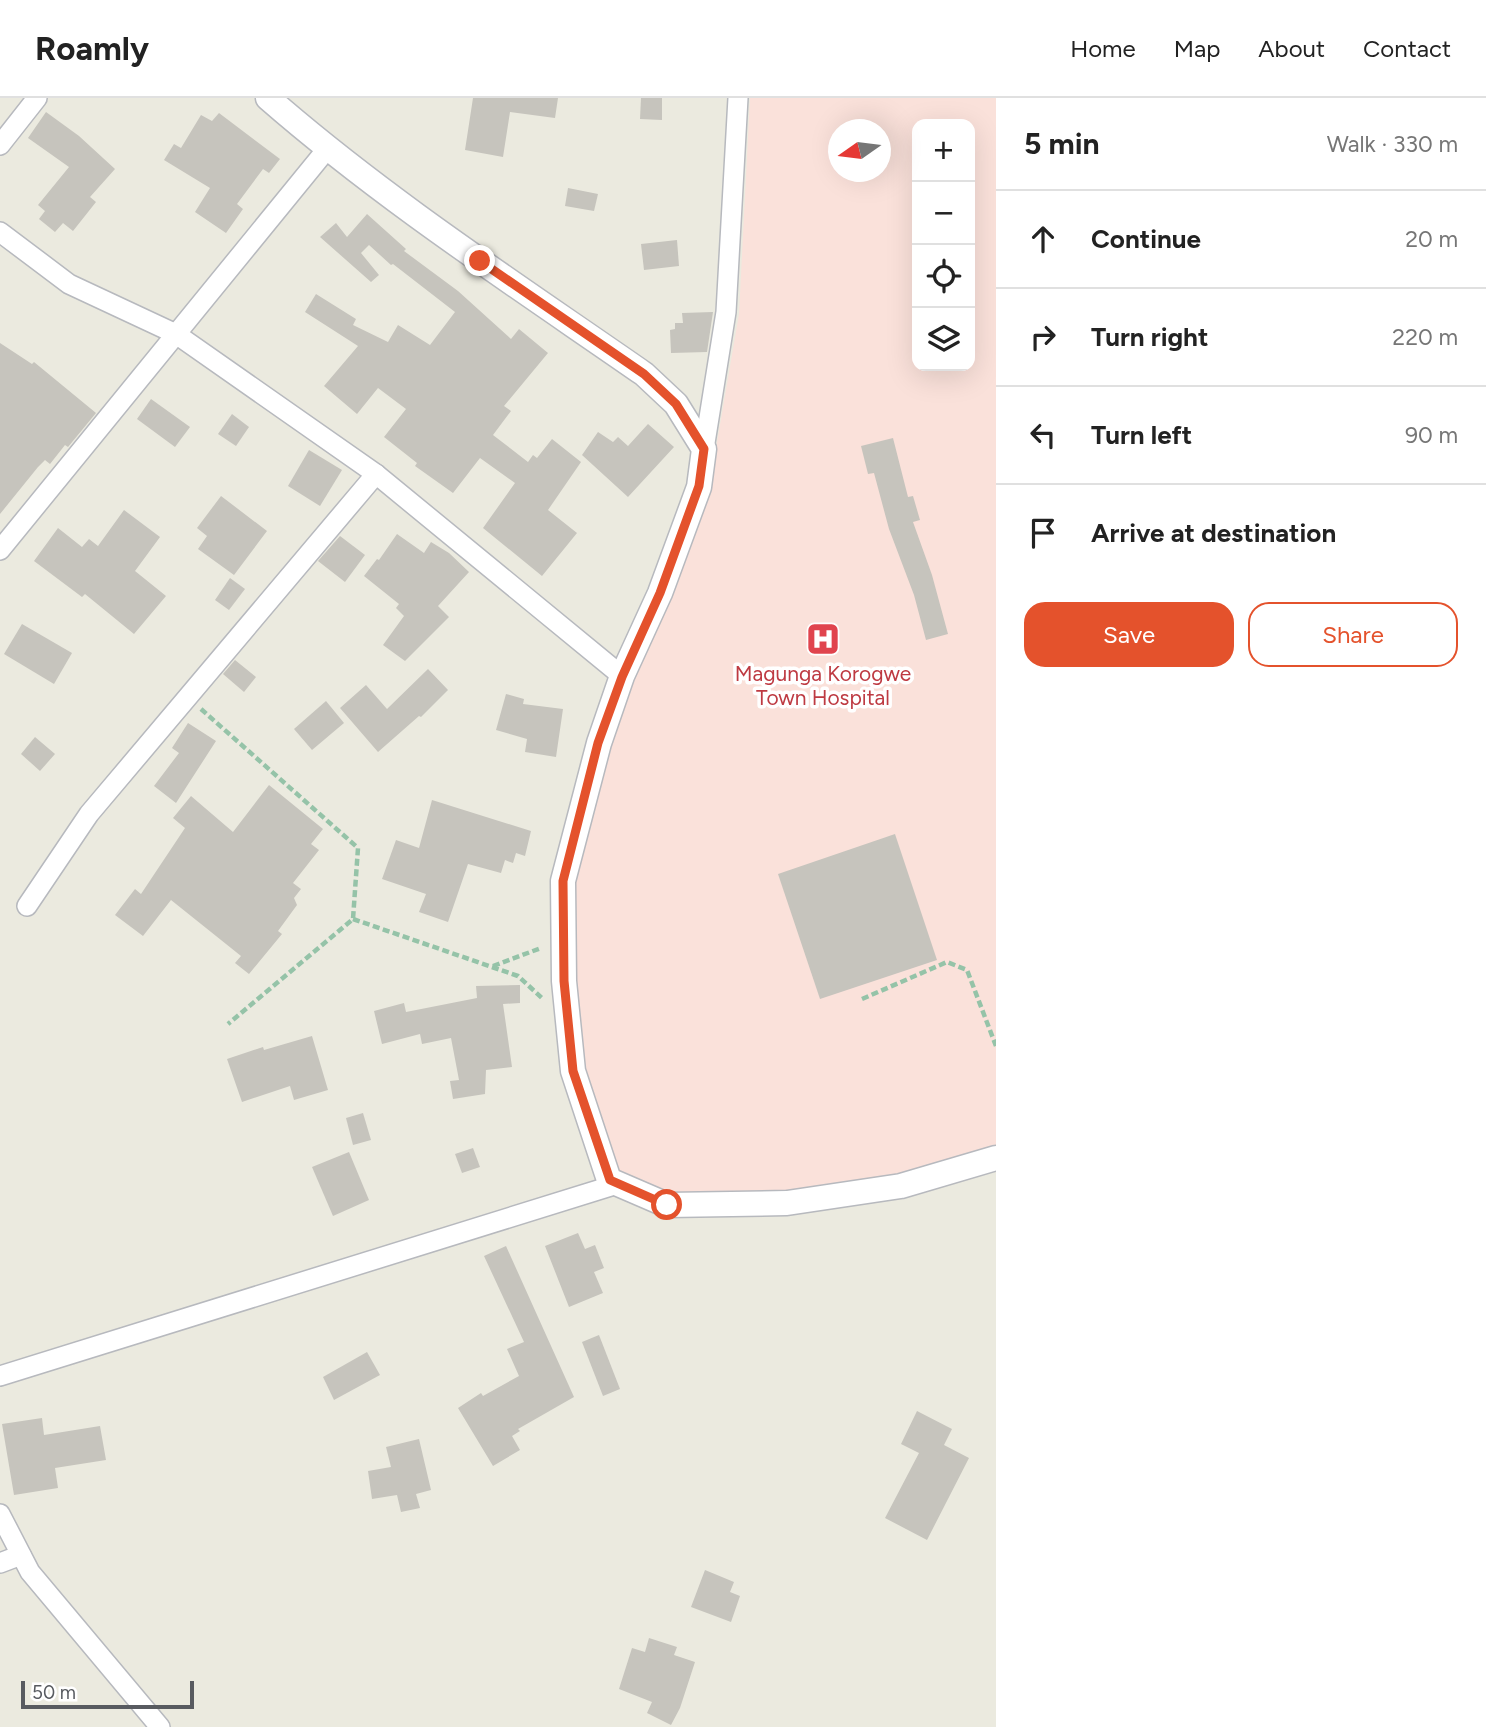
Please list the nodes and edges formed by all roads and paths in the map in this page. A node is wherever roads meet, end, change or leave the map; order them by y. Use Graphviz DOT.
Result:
graph roads {
  1 [pos="37,98"];
  2 [pos="268,98"];
  3 [pos="738,98"];
  4 [pos="0,145"];
  5 [pos="327,149"];
  6 [pos="0,232"];
  7 [pos="176,334"];
  8 [pos="704,449"];
  9 [pos="376,474"];
  10 [pos="0,550"];
  11 [pos="622,677"];
  12 [pos="187,697"];
  13 [pos="27,906"];
  14 [pos="353,919"];
  15 [pos="563,940"];
  16 [pos="492,967"];
  17 [pos="862,999"];
  18 [pos="568,1021"];
  19 [pos="228,1024"];
  20 [pos="996,1046"];
  21 [pos="996,1158"];
  22 [pos="610,1180"];
  23 [pos="0,1376"];
  24 [pos="0,1514"];
  25 [pos="21,1555"];
  26 [pos="0,1563"];
  27 [pos="160,1727"];
  1 -- 4 [label="street"];
  2 -- 5 [label="street"];
  3 -- 8 [label="street"];
  5 -- 7 [label="street"];
  5 -- 8 [label="street"];
  6 -- 7 [label="street"];
  7 -- 9 [label="street"];
  7 -- 10 [label="street"];
  8 -- 11 [label="street"];
  9 -- 11 [label="street"];
  9 -- 12 [label="street"];
  11 -- 15 [label="street"];
  12 -- 13 [label="street"];
  12 -- 14 [label="path"];
  14 -- 16 [label="path"];
  14 -- 19 [label="path"];
  15 -- 16 [label="path"];
  15 -- 18 [label="street"];
  16 -- 18 [label="path"];
  17 -- 20 [label="path"];
  18 -- 22 [label="street"];
  21 -- 22 [label="street"];
  22 -- 23 [label="street"];
  24 -- 25 [label="street"];
  25 -- 26 [label="street"];
  25 -- 27 [label="street"];
}
